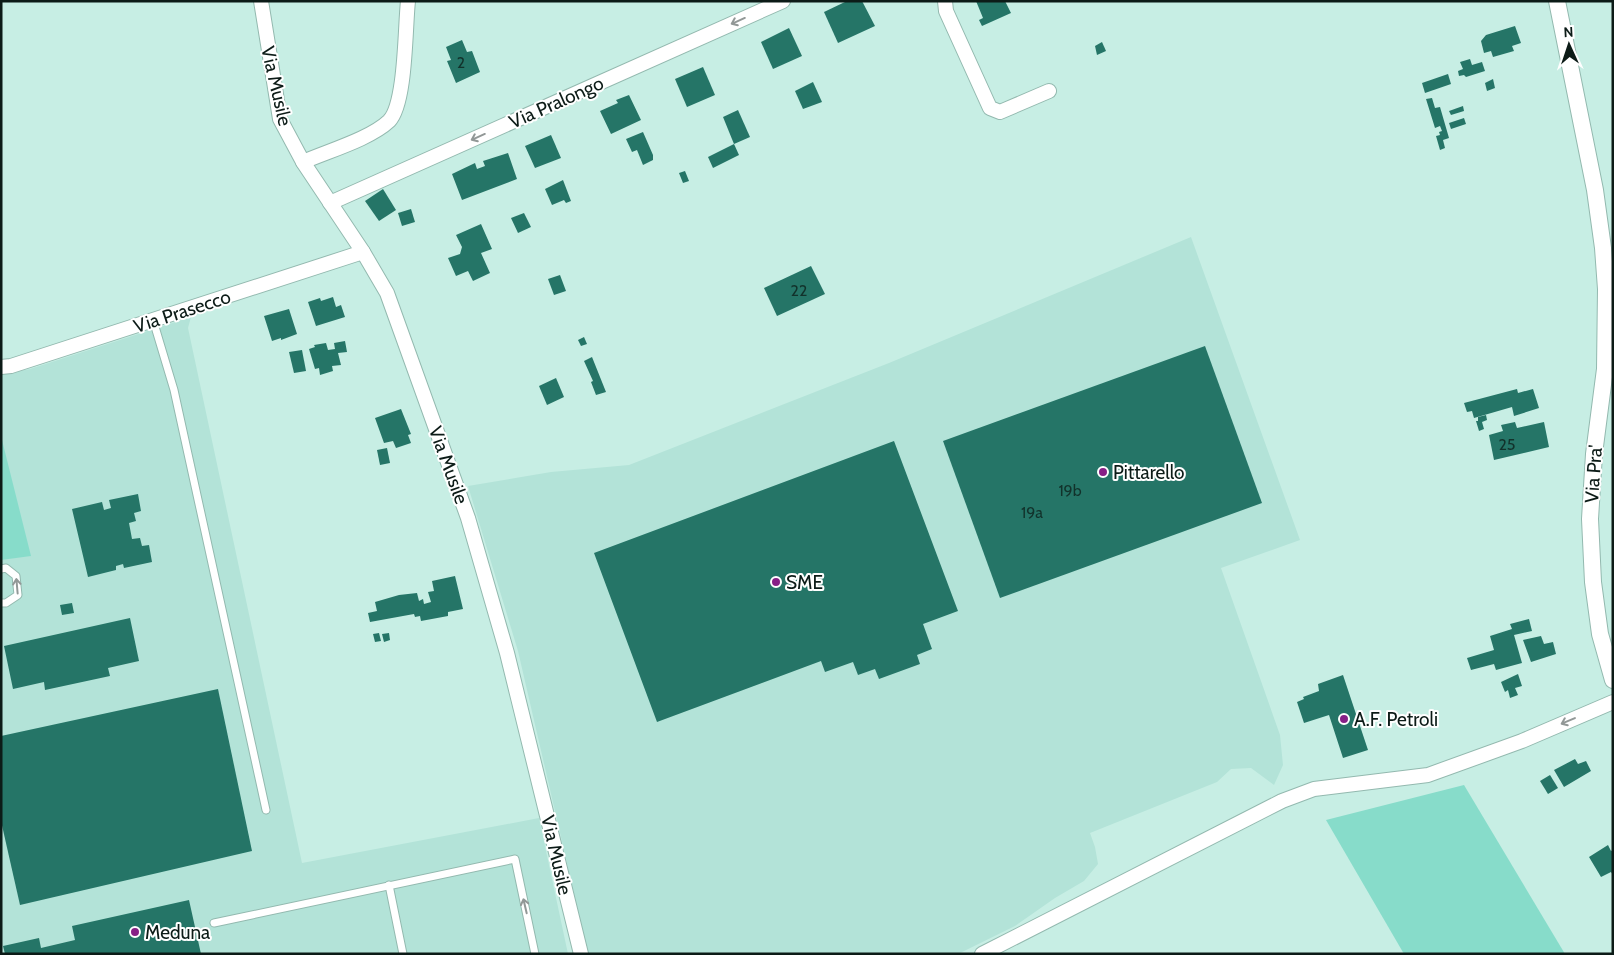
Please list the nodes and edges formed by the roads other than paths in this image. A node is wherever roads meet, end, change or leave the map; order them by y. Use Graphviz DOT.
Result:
graph roads {
  1 [pos="261,1"];
  2 [pos="408,1"];
  3 [pos="783,1"];
  4 [pos="944,1"];
  5 [pos="1556,1"];
  6 [pos="1049,91"];
  7 [pos="303,162"];
  8 [pos="330,203"];
  9 [pos="363,252"];
  10 [pos="153,320"];
  11 [pos="1,367"];
  12 [pos="1,569"];
  13 [pos="1,604"];
  14 [pos="1613,680"];
  15 [pos="1613,702"];
  16 [pos="266,810"];
  17 [pos="389,885"];
  18 [pos="214,923"];
  19 [pos="403,954"];
  20 [pos="535,954"];
  21 [pos="581,954"];
  22 [pos="982,954"];
  1 -- 7 [label="street, Via Musile"];
  2 -- 7 [label="street"];
  3 -- 8 [label="street, Via Pralongo, one-way"];
  4 -- 6 [label="street"];
  5 -- 14 [label="street, Via Pra'"];
  7 -- 8 [label="street, Via Musile"];
  8 -- 9 [label="street, Via Musile"];
  9 -- 10 [label="street, Via Prasecco"];
  9 -- 21 [label="street, Via Musile"];
  10 -- 11 [label="street, Via Prasecco"];
  10 -- 16 [label="lane"];
  13 -- 12 [label="lane, one-way"];
  15 -- 22 [label="street, one-way"];
  17 -- 18 [label="lane"];
  17 -- 19 [label="lane"];
  20 -- 17 [label="lane, one-way"];
}
